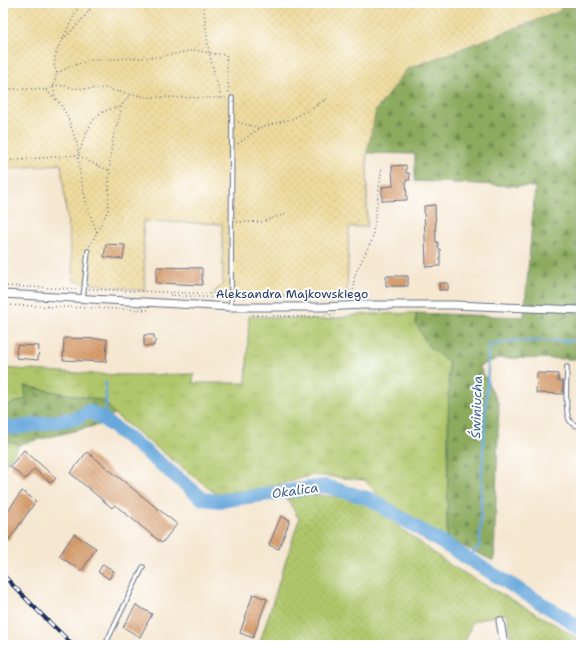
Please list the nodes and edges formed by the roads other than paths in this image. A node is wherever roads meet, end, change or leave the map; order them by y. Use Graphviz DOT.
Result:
graph roads {
  1 [pos="232,98"];
  2 [pos="88,251"];
  3 [pos="3,294"];
  4 [pos="83,299"];
  5 [pos="230,306"];
  6 [pos="581,310"];
  7 [pos="567,367"];
  8 [pos="581,427"];
  9 [pos="143,567"];
  10 [pos="500,621"];
  11 [pos="105,645"];
  12 [pos="504,645"];
  1 -- 5 [label="lane"];
  2 -- 4 [label="lane"];
  3 -- 4 [label="street, Aleksandra Majkowskiego"];
  4 -- 5 [label="street, Aleksandra Majkowskiego"];
  5 -- 6 [label="street, Aleksandra Majkowskiego"];
  7 -- 8 [label="lane"];
  9 -- 11 [label="lane"];
  10 -- 12 [label="street"];
}
